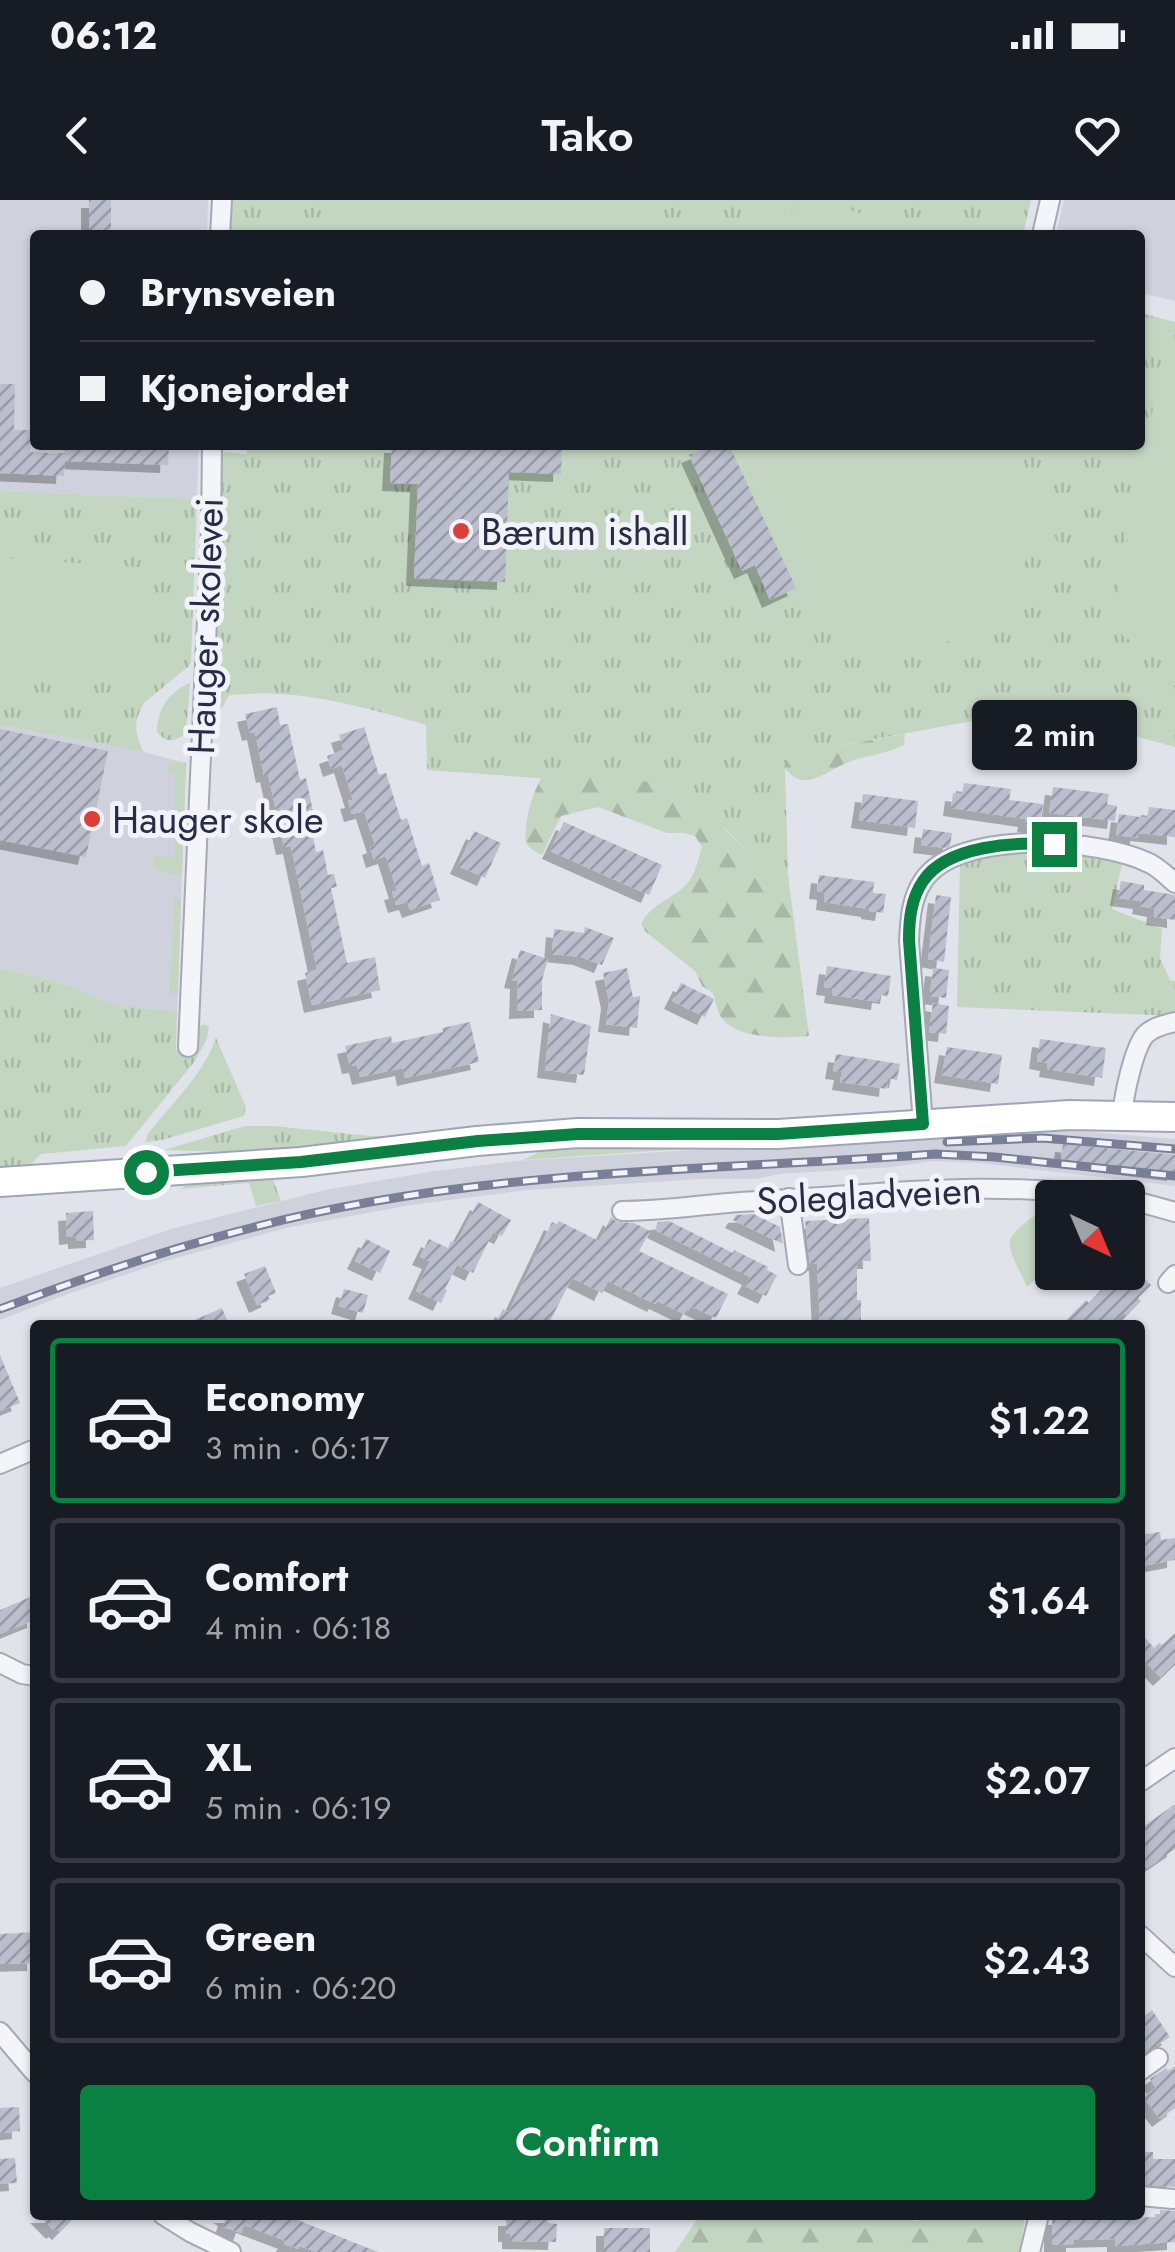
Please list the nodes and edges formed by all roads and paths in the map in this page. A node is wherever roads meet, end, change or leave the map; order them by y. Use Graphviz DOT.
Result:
graph roads {
  1 [pos="222,200"];
  2 [pos="1050,200"];
  3 [pos="220,230"];
  4 [pos="1043,230"];
  5 [pos="212,450"];
  6 [pos="1175,884"];
  7 [pos="1175,1022"];
  8 [pos="188,1047"];
  9 [pos="1122,1115"];
  10 [pos="1175,1117"];
  11 [pos="923,1124"];
  12 [pos="0,1182"];
  13 [pos="1035,1189"];
  14 [pos="789,1198"];
  15 [pos="1145,1204"];
  16 [pos="622,1211"];
  17 [pos="1175,1212"];
  18 [pos="798,1265"];
  19 [pos="30,1451"];
  20 [pos="0,1464"];
  21 [pos="0,1663"];
  22 [pos="30,1675"];
  23 [pos="1175,1758"];
  24 [pos="1145,1779"];
  25 [pos="1145,1940"];
  26 [pos="1175,1966"];
  27 [pos="0,2032"];
  28 [pos="1158,2058"];
  29 [pos="30,2068"];
  30 [pos="1145,2068"];
  31 [pos="1145,2196"];
  32 [pos="1173,2199"];
  33 [pos="170,2220"];
  34 [pos="1038,2220"];
  35 [pos="232,2252"];
  36 [pos="1030,2252"];
  1 -- 3 [label="street"];
  2 -- 4 [label="street"];
  5 -- 8 [label="street, Hauger skolevei"];
  6 -- 11 [label="street"];
  7 -- 9 [label="street"];
  9 -- 10 [label="main road"];
  9 -- 11 [label="main road"];
  11 -- 12 [label="main road"];
  13 -- 14 [label="street, Solegladveien"];
  14 -- 16 [label="street, Solegladveien"];
  14 -- 18 [label="street"];
  15 -- 17 [label="street"];
  19 -- 20 [label="street"];
  21 -- 22 [label="street"];
  23 -- 24 [label="street"];
  25 -- 26 [label="street"];
  27 -- 29 [label="street"];
  28 -- 30 [label="street"];
  31 -- 32 [label="street"];
  33 -- 35 [label="street"];
  34 -- 36 [label="street"];
}
